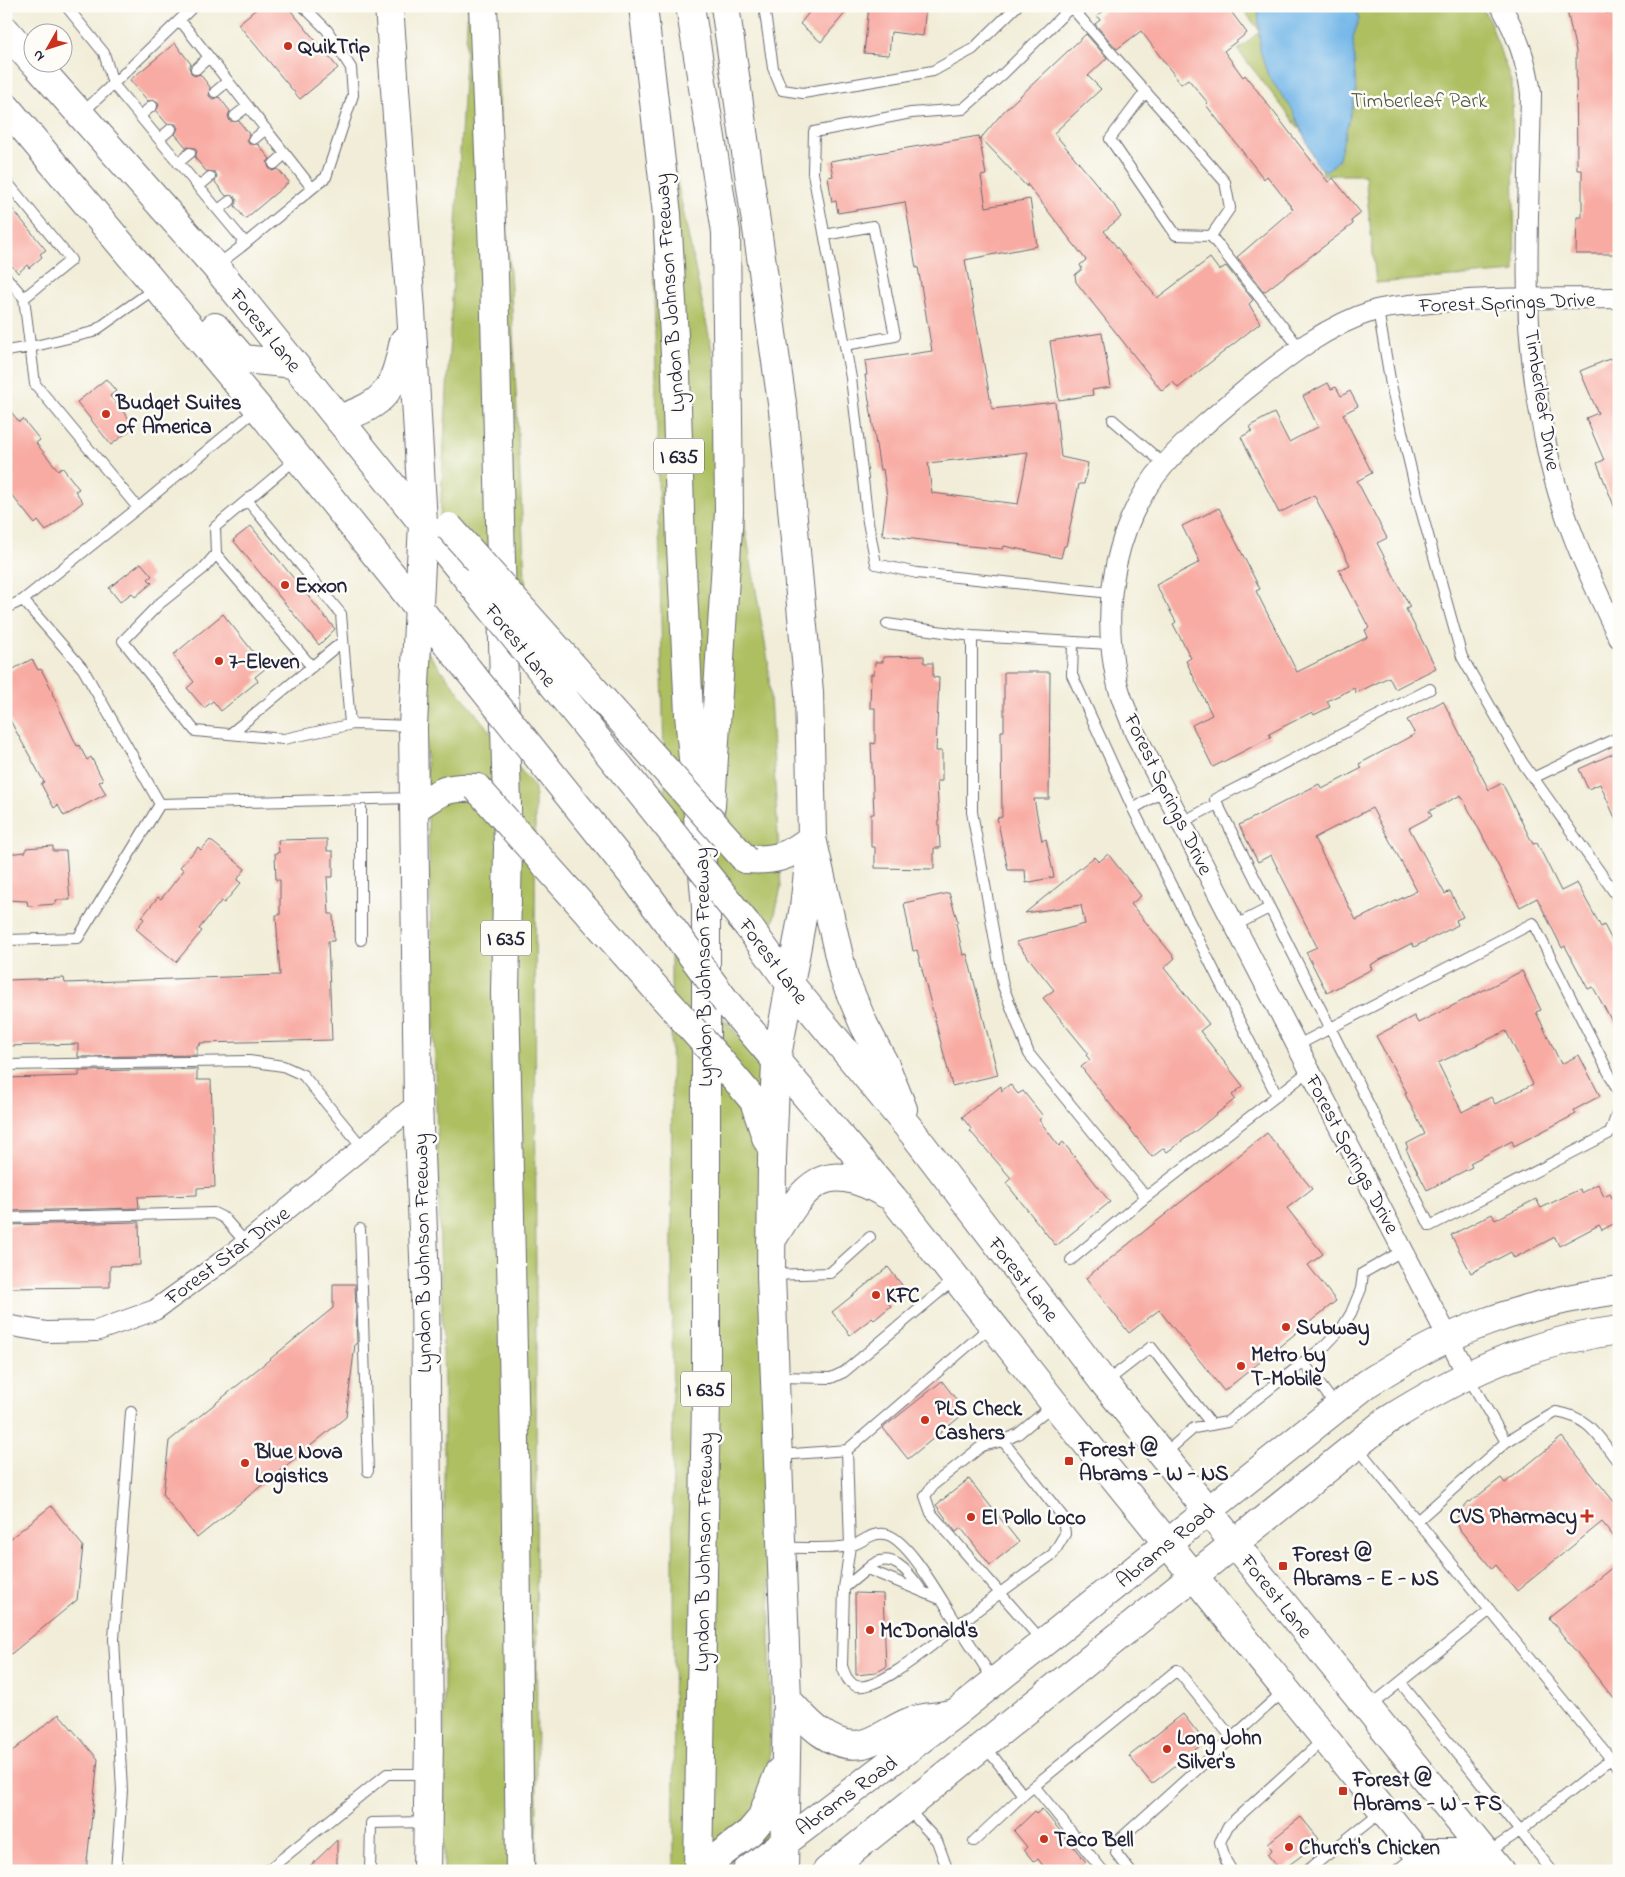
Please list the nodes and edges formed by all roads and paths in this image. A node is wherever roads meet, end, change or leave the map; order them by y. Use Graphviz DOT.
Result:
graph roads {
  1 [pos="66,6"];
  2 [pos="194,6"];
  3 [pos="303,6"];
  4 [pos="389,6"];
  5 [pos="479,6"];
  6 [pos="483,6"];
  7 [pos="643,6"];
  8 [pos="690,6"];
  9 [pos="725,6"];
  10 [pos="764,6"];
  11 [pos="1017,6"];
  12 [pos="1501,6"];
  13 [pos="1072,7"];
  14 [pos="180,20"];
  15 [pos="6,31"];
  16 [pos="485,34"];
  17 [pos="22,49"];
  18 [pos="209,57"];
  19 [pos="196,69"];
  20 [pos="42,72"];
  21 [pos="228,81"];
  22 [pos="113,84"];
  23 [pos="1146,91"];
  24 [pos="215,92"];
  25 [pos="152,106"];
  26 [pos="248,106"];
  27 [pos="6,107"];
  28 [pos="80,115"];
  29 [pos="140,116"];
  30 [pos="235,116"];
  31 [pos="171,129"];
  32 [pos="266,129"];
  33 [pos="159,139"];
  34 [pos="254,139"];
  35 [pos="190,153"];
  36 [pos="285,154"];
  37 [pos="178,163"];
  38 [pos="274,164"];
  39 [pos="210,177"];
  40 [pos="6,181"];
  41 [pos="198,187"];
  42 [pos="312,188"];
  43 [pos="230,201"];
  44 [pos="218,210"];
  45 [pos="825,235"];
  46 [pos="1211,236"];
  47 [pos="241,247"];
  48 [pos="215,266"];
  49 [pos="6,277"];
  50 [pos="158,286"];
  51 [pos="24,298"];
  52 [pos="1619,298"];
  53 [pos="1528,299"];
  54 [pos="411,310"];
  55 [pos="1378,310"];
  56 [pos="845,345"];
  57 [pos="31,347"];
  58 [pos="1299,347"];
  59 [pos="6,351"];
  60 [pos="294,364"];
  61 [pos="258,408"];
  62 [pos="338,419"];
  63 [pos="1113,420"];
  64 [pos="297,458"];
  65 [pos="1165,465"];
  66 [pos="248,501"];
  67 [pos="138,508"];
  68 [pos="436,525"];
  69 [pos="216,554"];
  70 [pos="1111,593"];
  71 [pos="22,600"];
  72 [pos="419,606"];
  73 [pos="6,608"];
  74 [pos="887,624"];
  75 [pos="972,636"];
  76 [pos="1619,638"];
  77 [pos="343,641"];
  78 [pos="1072,643"];
  79 [pos="1110,644"];
  80 [pos="312,667"];
  81 [pos="1430,688"];
  82 [pos="350,724"];
  83 [pos="413,726"];
  84 [pos="230,734"];
  85 [pos="1619,738"];
  86 [pos="1533,778"];
  87 [pos="1165,790"];
  88 [pos="361,799"];
  89 [pos="414,803"];
  90 [pos="160,804"];
  91 [pos="1217,804"];
  92 [pos="1133,809"];
  93 [pos="1182,822"];
  94 [pos="812,838"];
  95 [pos="1619,899"];
  96 [pos="706,908"];
  97 [pos="1269,908"];
  98 [pos="1236,925"];
  99 [pos="6,940"];
  100 [pos="361,940"];
  101 [pos="790,984"];
  102 [pos="1329,1029"];
  103 [pos="1296,1046"];
  104 [pos="776,1062"];
  105 [pos="6,1065"];
  106 [pos="1309,1071"];
  107 [pos="1619,1093"];
  108 [pos="1276,1096"];
  109 [pos="418,1103"];
  110 [pos="1619,1108"];
  111 [pos="913,1133"];
  112 [pos="362,1148"];
  113 [pos="772,1158"];
  114 [pos="1146,1197"];
  115 [pos="893,1198"];
  116 [pos="6,1218"];
  117 [pos="360,1229"];
  118 [pos="870,1237"];
  119 [pos="771,1241"];
  120 [pos="246,1243"];
  121 [pos="1404,1250"];
  122 [pos="1071,1260"];
  123 [pos="772,1275"];
  124 [pos="956,1278"];
  125 [pos="1619,1290"];
  126 [pos="993,1324"];
  127 [pos="6,1325"];
  128 [pos="1619,1330"];
  129 [pos="1448,1338"];
  130 [pos="1303,1362"];
  131 [pos="1467,1374"];
  132 [pos="776,1377"];
  133 [pos="1105,1384"];
  134 [pos="1054,1403"];
  135 [pos="1336,1407"];
  136 [pos="131,1412"];
  137 [pos="1212,1424"];
  138 [pos="1004,1441"];
  139 [pos="1506,1442"];
  140 [pos="1355,1445"];
  141 [pos="847,1450"];
  142 [pos="779,1455"];
  143 [pos="1162,1455"];
  144 [pos="1619,1462"];
  145 [pos="368,1471"];
  146 [pos="1208,1511"];
  147 [pos="1417,1521"];
  148 [pos="1168,1543"];
  149 [pos="1234,1544"];
  150 [pos="850,1546"];
  151 [pos="783,1548"];
  152 [pos="867,1569"];
  153 [pos="1194,1575"];
  154 [pos="844,1588"];
  155 [pos="922,1592"];
  156 [pos="1000,1594"];
  157 [pos="940,1599"];
  158 [pos="1490,1610"];
  159 [pos="958,1625"];
  160 [pos="1044,1642"];
  161 [pos="995,1682"];
  162 [pos="1400,1682"];
  163 [pos="1286,1689"];
  164 [pos="787,1699"];
  165 [pos="1368,1708"];
  166 [pos="954,1714"];
  167 [pos="1232,1738"];
  168 [pos="1325,1738"];
  169 [pos="984,1744"];
  170 [pos="786,1753"];
  171 [pos="1611,1759"];
  172 [pos="1619,1768"];
  173 [pos="428,1774"];
  174 [pos="1034,1786"];
  175 [pos="1023,1795"];
  176 [pos="905,1807"];
  177 [pos="1383,1810"];
  178 [pos="427,1822"];
  179 [pos="1520,1831"];
  180 [pos="784,1841"];
  181 [pos="974,1841"];
  182 [pos="1425,1862"];
  183 [pos="1493,1862"];
  184 [pos="116,1871"];
  185 [pos="267,1871"];
  186 [pos="370,1871"];
  187 [pos="427,1871"];
  188 [pos="520,1871"];
  189 [pos="698,1871"];
  190 [pos="747,1871"];
  191 [pos="784,1871"];
  192 [pos="827,1871"];
  193 [pos="948,1871"];
  194 [pos="1103,1871"];
  195 [pos="1130,1871"];
  196 [pos="1232,1871"];
  197 [pos="1307,1871"];
  198 [pos="1396,1871"];
  199 [pos="1552,1871"];
  1 -- 22 [label="lane"];
  2 -- 14 [label="lane"];
  3 -- 42 [label="lane"];
  4 -- 54 [label="main road"];
  5 -- 16 [label="main road"];
  6 -- 16 [label="main road, I 635"];
  7 -- 96 [label="main road, Lyndon B Johnson Freeway / I 635"];
  8 -- 96 [label="main road"];
  9 -- 94 [label="main road"];
  10 -- 11 [label="lane"];
  12 -- 53 [label="street, Timberleaf Drive"];
  13 -- 23 [label="lane"];
  13 -- 45 [label="lane"];
  14 -- 18 [label="lane"];
  14 -- 22 [label="lane"];
  15 -- 17 [label="main road, Forest Lane"];
  16 -- 188 [label="main road, I 635"];
  18 -- 19 [label="lane"];
  18 -- 21 [label="lane"];
  20 -- 28 [label="main road, Forest Lane"];
  21 -- 24 [label="lane"];
  21 -- 26 [label="lane"];
  22 -- 28 [label="lane"];
  22 -- 29 [label="lane"];
  23 -- 46 [label="lane"];
  23 -- 46 [label="lane"];
  25 -- 29 [label="lane"];
  26 -- 30 [label="lane"];
  26 -- 32 [label="lane"];
  27 -- 50 [label="main road"];
  28 -- 48 [label="main road, Forest Lane"];
  29 -- 33 [label="lane"];
  31 -- 33 [label="lane"];
  32 -- 34 [label="lane"];
  32 -- 36 [label="lane"];
  33 -- 37 [label="lane"];
  35 -- 37 [label="lane"];
  36 -- 38 [label="lane"];
  36 -- 42 [label="lane"];
  37 -- 41 [label="lane"];
  39 -- 41 [label="lane"];
  40 -- 51 [label="lane"];
  41 -- 44 [label="lane"];
  42 -- 47 [label="lane"];
  43 -- 44 [label="lane"];
  44 -- 47 [label="lane"];
  45 -- 56 [label="lane"];
  45 -- 56 [label="lane"];
  46 -- 58 [label="lane"];
  47 -- 48 [label="lane"];
  48 -- 60 [label="main road, Forest Lane"];
  49 -- 51 [label="lane"];
  50 -- 57 [label="lane"];
  50 -- 60 [label="main road"];
  50 -- 61 [label="main road"];
  51 -- 57 [label="lane"];
  52 -- 53 [label="street, Forest Springs Drive"];
  53 -- 55 [label="street, Forest Springs Drive"];
  53 -- 76 [label="street, Timberleaf Drive"];
  54 -- 62 [label="main road"];
  54 -- 68 [label="main road"];
  55 -- 58 [label="street, Forest Springs Drive"];
  55 -- 86 [label="lane"];
  56 -- 70 [label="lane"];
  57 -- 59 [label="lane"];
  57 -- 67 [label="lane"];
  58 -- 65 [label="street, Forest Springs Drive"];
  60 -- 62 [label="main road, Forest Lane"];
  61 -- 64 [label="main road"];
  61 -- 67 [label="lane"];
  62 -- 68 [label="main road, Forest Lane"];
  63 -- 65 [label="lane"];
  64 -- 66 [label="lane"];
  64 -- 72 [label="main road"];
  65 -- 70 [label="street, Forest Springs Drive"];
  66 -- 69 [label="lane"];
  66 -- 77 [label="lane"];
  67 -- 71 [label="lane"];
  68 -- 72 [label="main road, Lyndon B Johnson Freeway"];
  68 -- 94 [label="main road, bridge"];
  68 -- 101 [label="main road, Forest Lane, bridge"];
  69 -- 80 [label="lane"];
  69 -- 84 [label="lane"];
  70 -- 79 [label="street, Forest Springs Drive"];
  71 -- 73 [label="lane"];
  71 -- 90 [label="lane"];
  72 -- 83 [label="main road, Lyndon B Johnson Freeway"];
  72 -- 104 [label="main road, bridge"];
  74 -- 75 [label="lane"];
  75 -- 78 [label="lane"];
  75 -- 114 [label="lane"];
  77 -- 80 [label="lane"];
  77 -- 82 [label="lane"];
  78 -- 79 [label="lane"];
  78 -- 92 [label="lane"];
  79 -- 87 [label="street, Forest Springs Drive"];
  80 -- 84 [label="lane"];
  81 -- 91 [label="lane"];
  82 -- 83 [label="lane"];
  82 -- 84 [label="lane"];
  83 -- 89 [label="main road, Lyndon B Johnson Freeway"];
  85 -- 86 [label="lane"];
  86 -- 95 [label="lane"];
  87 -- 92 [label="lane"];
  87 -- 93 [label="street, Forest Springs Drive"];
  88 -- 89 [label="lane"];
  88 -- 90 [label="lane"];
  88 -- 100 [label="lane"];
  89 -- 109 [label="main road, Lyndon B Johnson Freeway"];
  89 -- 113 [label="main road, bridge"];
  90 -- 99 [label="lane"];
  91 -- 93 [label="lane"];
  91 -- 97 [label="lane"];
  92 -- 108 [label="lane"];
  93 -- 98 [label="street, Forest Springs Drive"];
  94 -- 101 [label="main road"];
  94 -- 111 [label="main road"];
  96 -- 189 [label="main road, Lyndon B Johnson Freeway / I 635"];
  97 -- 98 [label="lane"];
  97 -- 102 [label="lane"];
  98 -- 103 [label="street, Forest Springs Drive"];
  101 -- 104 [label="main road"];
  101 -- 111 [label="main road, Forest Lane"];
  102 -- 103 [label="lane"];
  102 -- 107 [label="lane"];
  102 -- 110 [label="lane"];
  103 -- 106 [label="street, Forest Springs Drive"];
  104 -- 113 [label="main road"];
  104 -- 115 [label="main road"];
  105 -- 112 [label="lane"];
  106 -- 108 [label="lane"];
  106 -- 121 [label="street, Forest Springs Drive"];
  108 -- 114 [label="lane"];
  109 -- 112 [label="street, Forest Star Drive"];
  109 -- 173 [label="main road, Lyndon B Johnson Freeway"];
  111 -- 133 [label="main road, Forest Lane"];
  112 -- 120 [label="street, Forest Star Drive"];
  113 -- 119 [label="main road"];
  114 -- 122 [label="lane"];
  115 -- 119 [label="main road"];
  115 -- 124 [label="main road"];
  116 -- 120 [label="lane"];
  117 -- 145 [label="lane"];
  118 -- 123 [label="lane"];
  119 -- 123 [label="main road"];
  120 -- 127 [label="street, Forest Star Drive"];
  121 -- 129 [label="street, Forest Springs Drive"];
  121 -- 130 [label="lane"];
  123 -- 132 [label="main road"];
  124 -- 126 [label="main road"];
  124 -- 132 [label="lane"];
  125 -- 129 [label="main road, Abrams Road"];
  126 -- 134 [label="main road"];
  126 -- 141 [label="lane"];
  128 -- 131 [label="main road, Abrams Road"];
  129 -- 131 [label="street, Forest Springs Drive"];
  129 -- 135 [label="main road, Abrams Road"];
  130 -- 135 [label="lane"];
  130 -- 137 [label="lane"];
  131 -- 139 [label="lane"];
  131 -- 140 [label="main road, Abrams Road"];
  132 -- 142 [label="main road"];
  133 -- 137 [label="lane"];
  133 -- 143 [label="main road, Forest Lane"];
  134 -- 138 [label="lane"];
  134 -- 148 [label="main road"];
  135 -- 146 [label="main road, Abrams Road"];
  136 -- 184 [label="lane"];
  137 -- 143 [label="lane"];
  138 -- 156 [label="lane"];
  138 -- 156 [label="lane"];
  139 -- 144 [label="lane"];
  139 -- 147 [label="lane"];
  140 -- 147 [label="lane"];
  140 -- 149 [label="main road, Abrams Road"];
  141 -- 142 [label="lane"];
  141 -- 150 [label="lane"];
  142 -- 151 [label="main road"];
  143 -- 146 [label="main road, Forest Lane"];
  146 -- 148 [label="main road, Abrams Road"];
  146 -- 149 [label="main road, Forest Lane"];
  147 -- 158 [label="lane"];
  148 -- 153 [label="main road"];
  148 -- 160 [label="main road, Abrams Road"];
  149 -- 153 [label="main road, Abrams Road"];
  149 -- 165 [label="main road, Forest Lane"];
  150 -- 151 [label="lane"];
  150 -- 154 [label="lane"];
  150 -- 157 [label="lane"];
  151 -- 164 [label="main road"];
  152 -- 154 [label="lane"];
  152 -- 155 [label="lane"];
  152 -- 155 [label="lane"];
  153 -- 163 [label="main road"];
  153 -- 169 [label="main road, Abrams Road"];
  154 -- 159 [label="lane"];
  155 -- 157 [label="lane"];
  156 -- 159 [label="lane"];
  156 -- 160 [label="lane"];
  157 -- 159 [label="lane"];
  158 -- 162 [label="lane"];
  158 -- 171 [label="lane"];
  159 -- 161 [label="lane"];
  160 -- 161 [label="main road, Abrams Road"];
  161 -- 166 [label="main road, Abrams Road"];
  162 -- 165 [label="lane"];
  162 -- 179 [label="lane"];
  163 -- 167 [label="lane"];
  163 -- 168 [label="main road"];
  164 -- 166 [label="main road"];
  164 -- 170 [label="main road"];
  165 -- 183 [label="main road, Forest Lane"];
  166 -- 180 [label="main road, Abrams Road"];
  167 -- 174 [label="lane"];
  167 -- 195 [label="lane"];
  168 -- 177 [label="main road"];
  168 -- 196 [label="lane"];
  169 -- 175 [label="lane"];
  169 -- 176 [label="main road, Abrams Road"];
  170 -- 180 [label="main road"];
  170 -- 189 [label="main road"];
  171 -- 172 [label="lane"];
  171 -- 179 [label="lane"];
  173 -- 178 [label="main road, Lyndon B Johnson Freeway"];
  173 -- 185 [label="lane"];
  174 -- 175 [label="lane"];
  174 -- 194 [label="lane"];
  175 -- 181 [label="lane"];
  176 -- 192 [label="main road, Abrams Road"];
  176 -- 193 [label="lane"];
  177 -- 182 [label="main road"];
  177 -- 197 [label="lane"];
  178 -- 186 [label="lane"];
  178 -- 187 [label="main road, Lyndon B Johnson Freeway"];
  179 -- 183 [label="lane"];
  179 -- 199 [label="lane"];
  180 -- 190 [label="main road, Abrams Road"];
  180 -- 191 [label="main road"];
  182 -- 183 [label="main road"];
  182 -- 198 [label="lane"];
}
